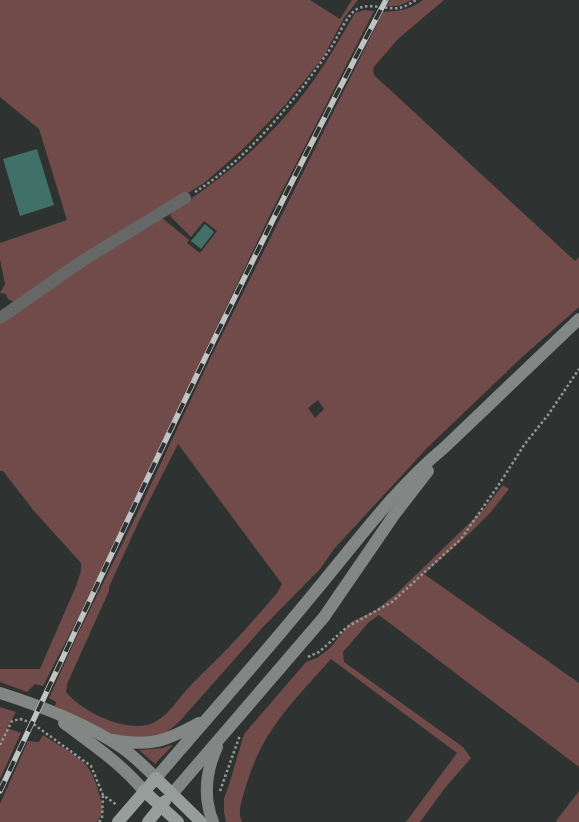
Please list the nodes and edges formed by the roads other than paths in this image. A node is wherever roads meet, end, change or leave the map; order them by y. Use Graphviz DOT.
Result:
graph roads {
  1 [pos="185,198"];
  2 [pos="0,318"];
  3 [pos="579,319"];
  4 [pos="445,447"];
  5 [pos="0,693"];
  6 [pos="46,710"];
  7 [pos="205,719"];
  8 [pos="223,735"];
  9 [pos="107,738"];
  10 [pos="156,778"];
  11 [pos="144,791"];
  12 [pos="172,794"];
  13 [pos="161,806"];
  14 [pos="118,822"];
  15 [pos="148,822"];
  16 [pos="178,822"];
  17 [pos="201,822"];
  18 [pos="213,822"];
  1 -- 2 [label="street"];
  3 -- 4 [label="main road"];
  4 -- 7 [label="main road"];
  4 -- 8 [label="main road"];
  5 -- 6 [label="main road"];
  6 -- 9 [label="main road"];
  6 -- 11 [label="main road"];
  7 -- 9 [label="main road"];
  7 -- 10 [label="main road"];
  8 -- 12 [label="main road"];
  8 -- 18 [label="main road"];
  9 -- 10 [label="main road"];
  10 -- 11 [label="main road"];
  10 -- 12 [label="main road"];
  11 -- 13 [label="main road"];
  11 -- 14 [label="main road"];
  12 -- 13 [label="main road"];
  12 -- 17 [label="main road"];
  13 -- 15 [label="main road"];
  13 -- 16 [label="main road"];
}
